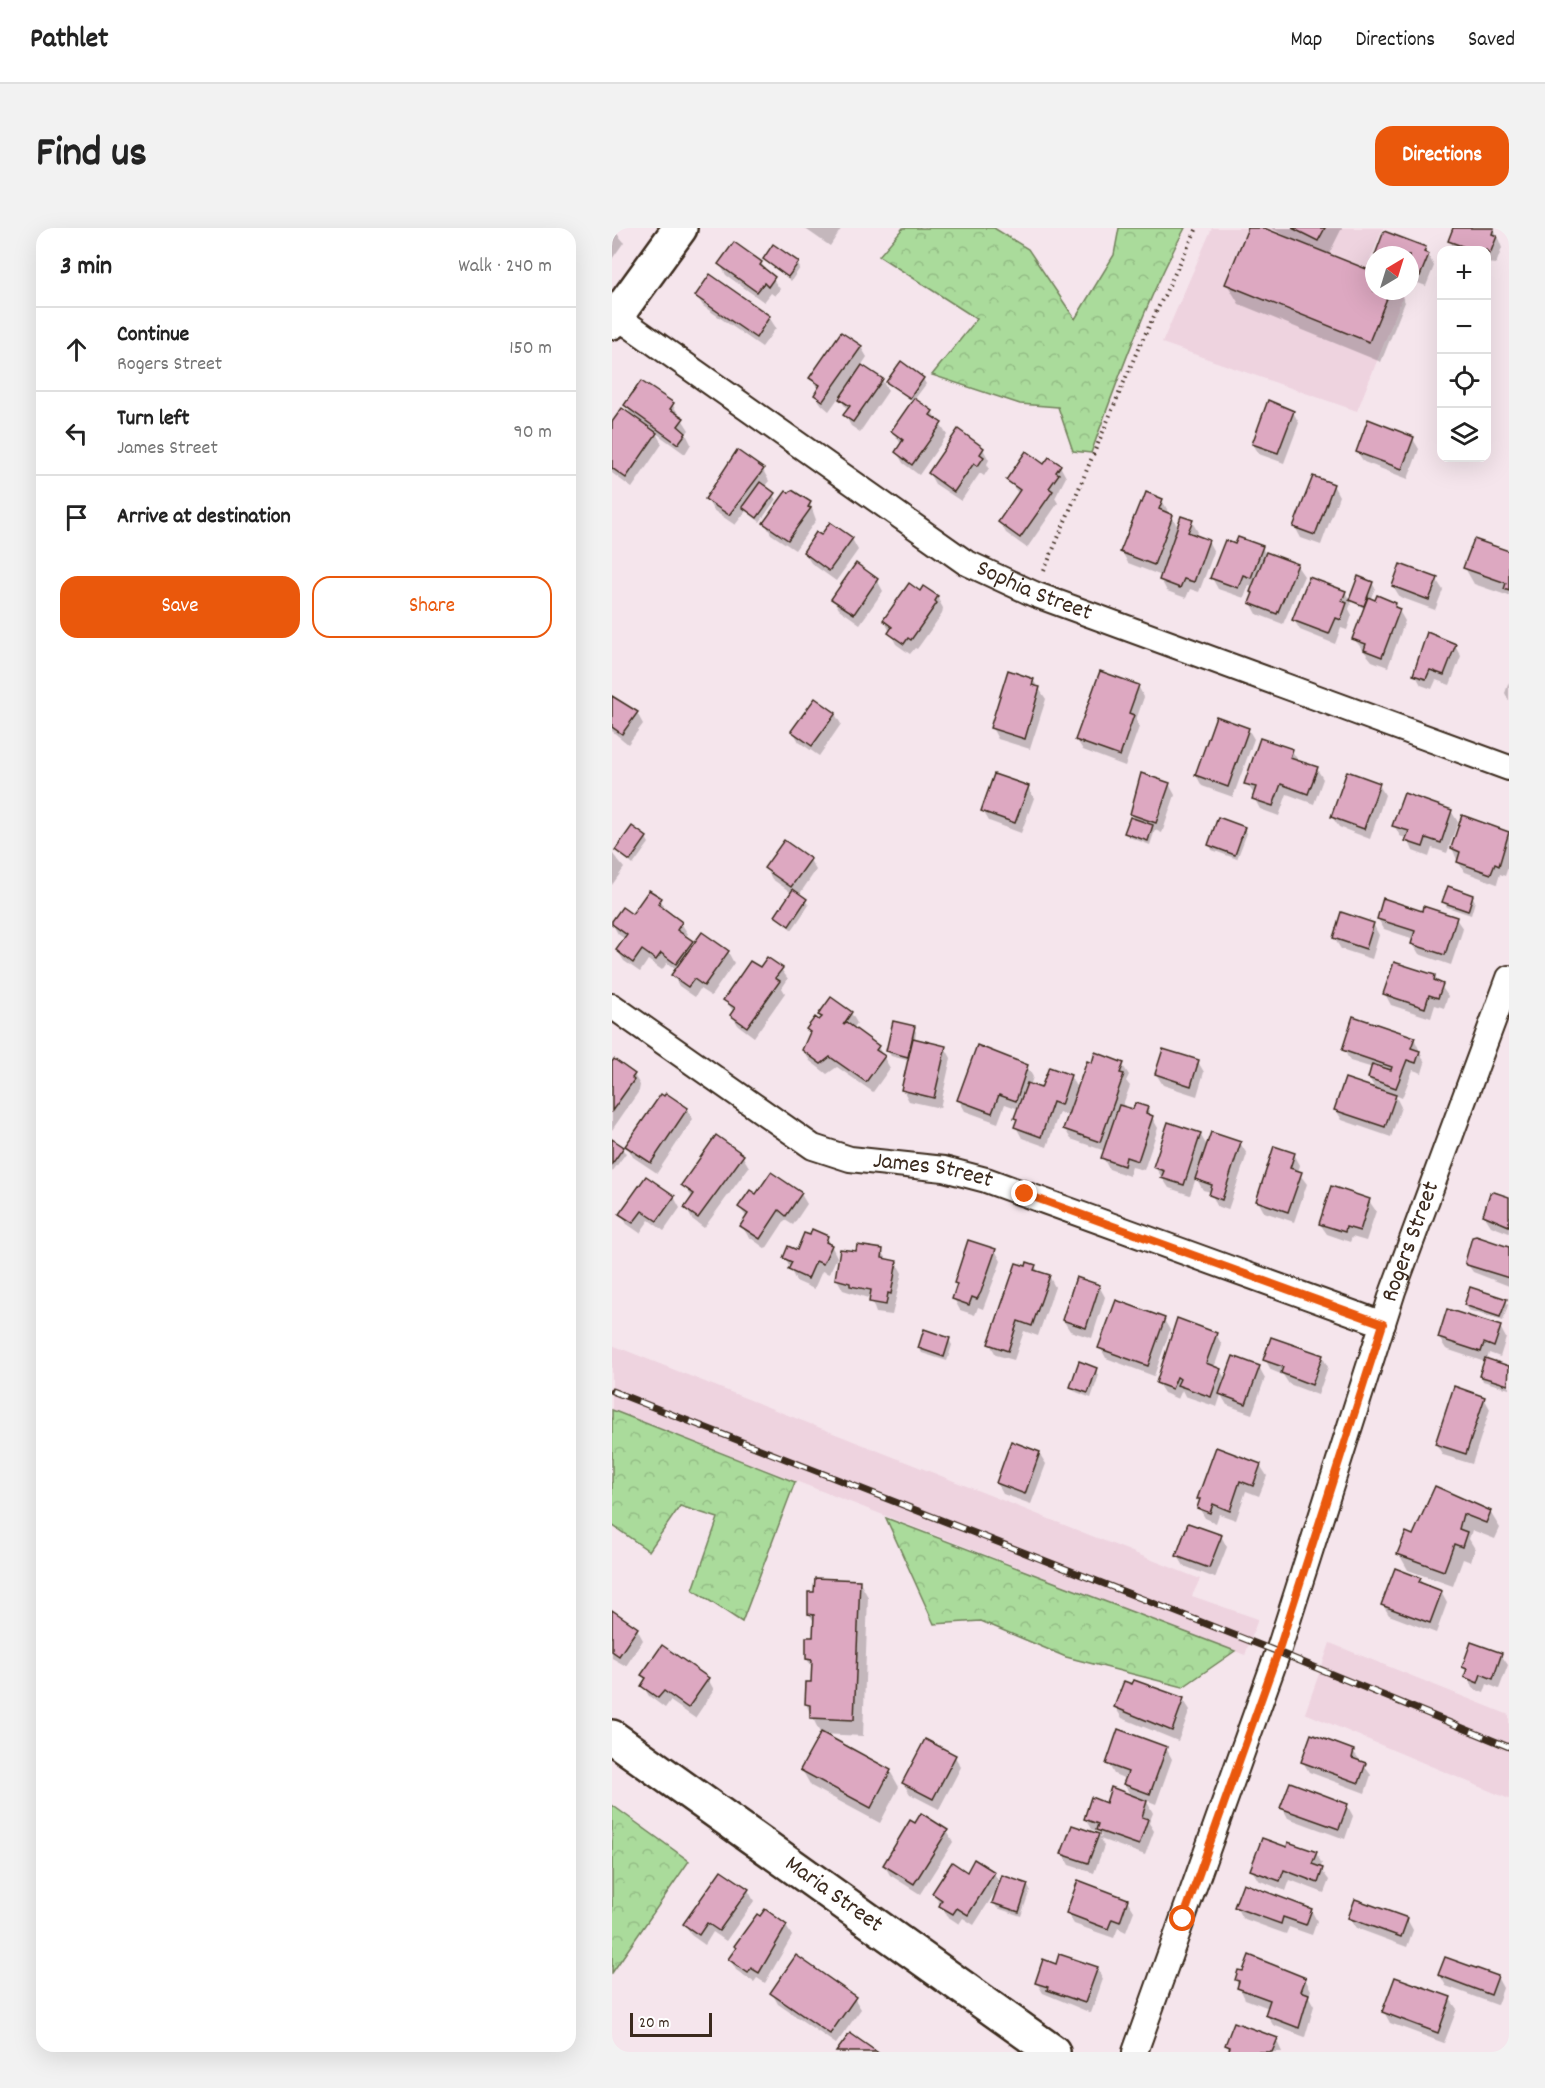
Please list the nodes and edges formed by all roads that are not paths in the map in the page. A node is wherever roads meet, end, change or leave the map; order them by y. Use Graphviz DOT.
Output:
graph roads {
  1 [pos="680,228"];
  2 [pos="613,317"];
  3 [pos="1509,768"];
  4 [pos="1509,978"];
  5 [pos="612,1006"];
  6 [pos="1383,1324"];
  7 [pos="612,1737"];
  8 [pos="1053,2052"];
  9 [pos="1135,2052"];
  1 -- 2 [label="street"];
  2 -- 3 [label="street, Sophia Street"];
  4 -- 6 [label="street, Rogers Street"];
  5 -- 6 [label="street, James Street"];
  6 -- 9 [label="street, Rogers Street"];
  7 -- 8 [label="street, Maria Street"];
}
